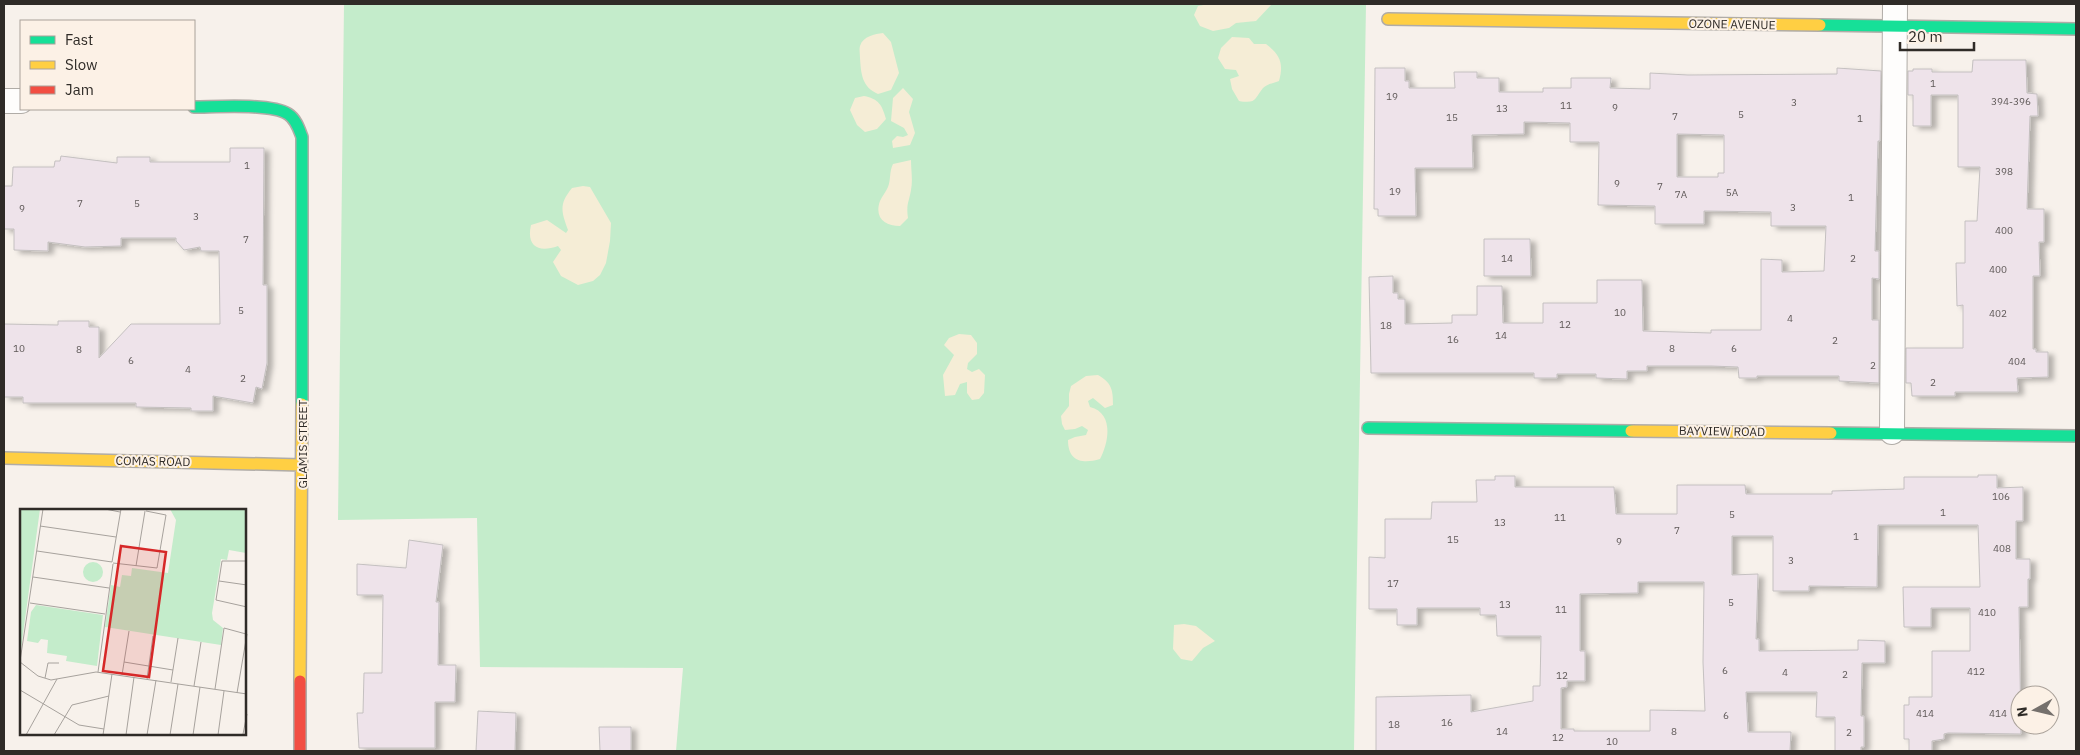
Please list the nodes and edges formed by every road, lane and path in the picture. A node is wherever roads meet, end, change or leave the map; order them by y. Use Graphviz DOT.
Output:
graph roads {
  1 [pos="1895,15"];
  2 [pos="1388,19"];
  3 [pos="2076,28"];
  4 [pos="4,101"];
  5 [pos="20,101"];
  6 [pos="195,107"];
  7 [pos="1368,428"];
  8 [pos="1892,432"];
  9 [pos="2076,436"];
  10 [pos="4,458"];
  11 [pos="302,465"];
  12 [pos="300,751"];
  1 -- 2 [label="street, OZONE AVENUE"];
  1 -- 3 [label="street, OZONE AVENUE"];
  1 -- 8 [label="street"];
  4 -- 5 [label="street"];
  6 -- 11 [label="street, GLAMIS STREET"];
  7 -- 8 [label="street, BAYVIEW ROAD"];
  8 -- 9 [label="street, BAYVIEW ROAD"];
  10 -- 11 [label="street, COMAS ROAD"];
  11 -- 12 [label="street, GLAMIS STREET"];
}
